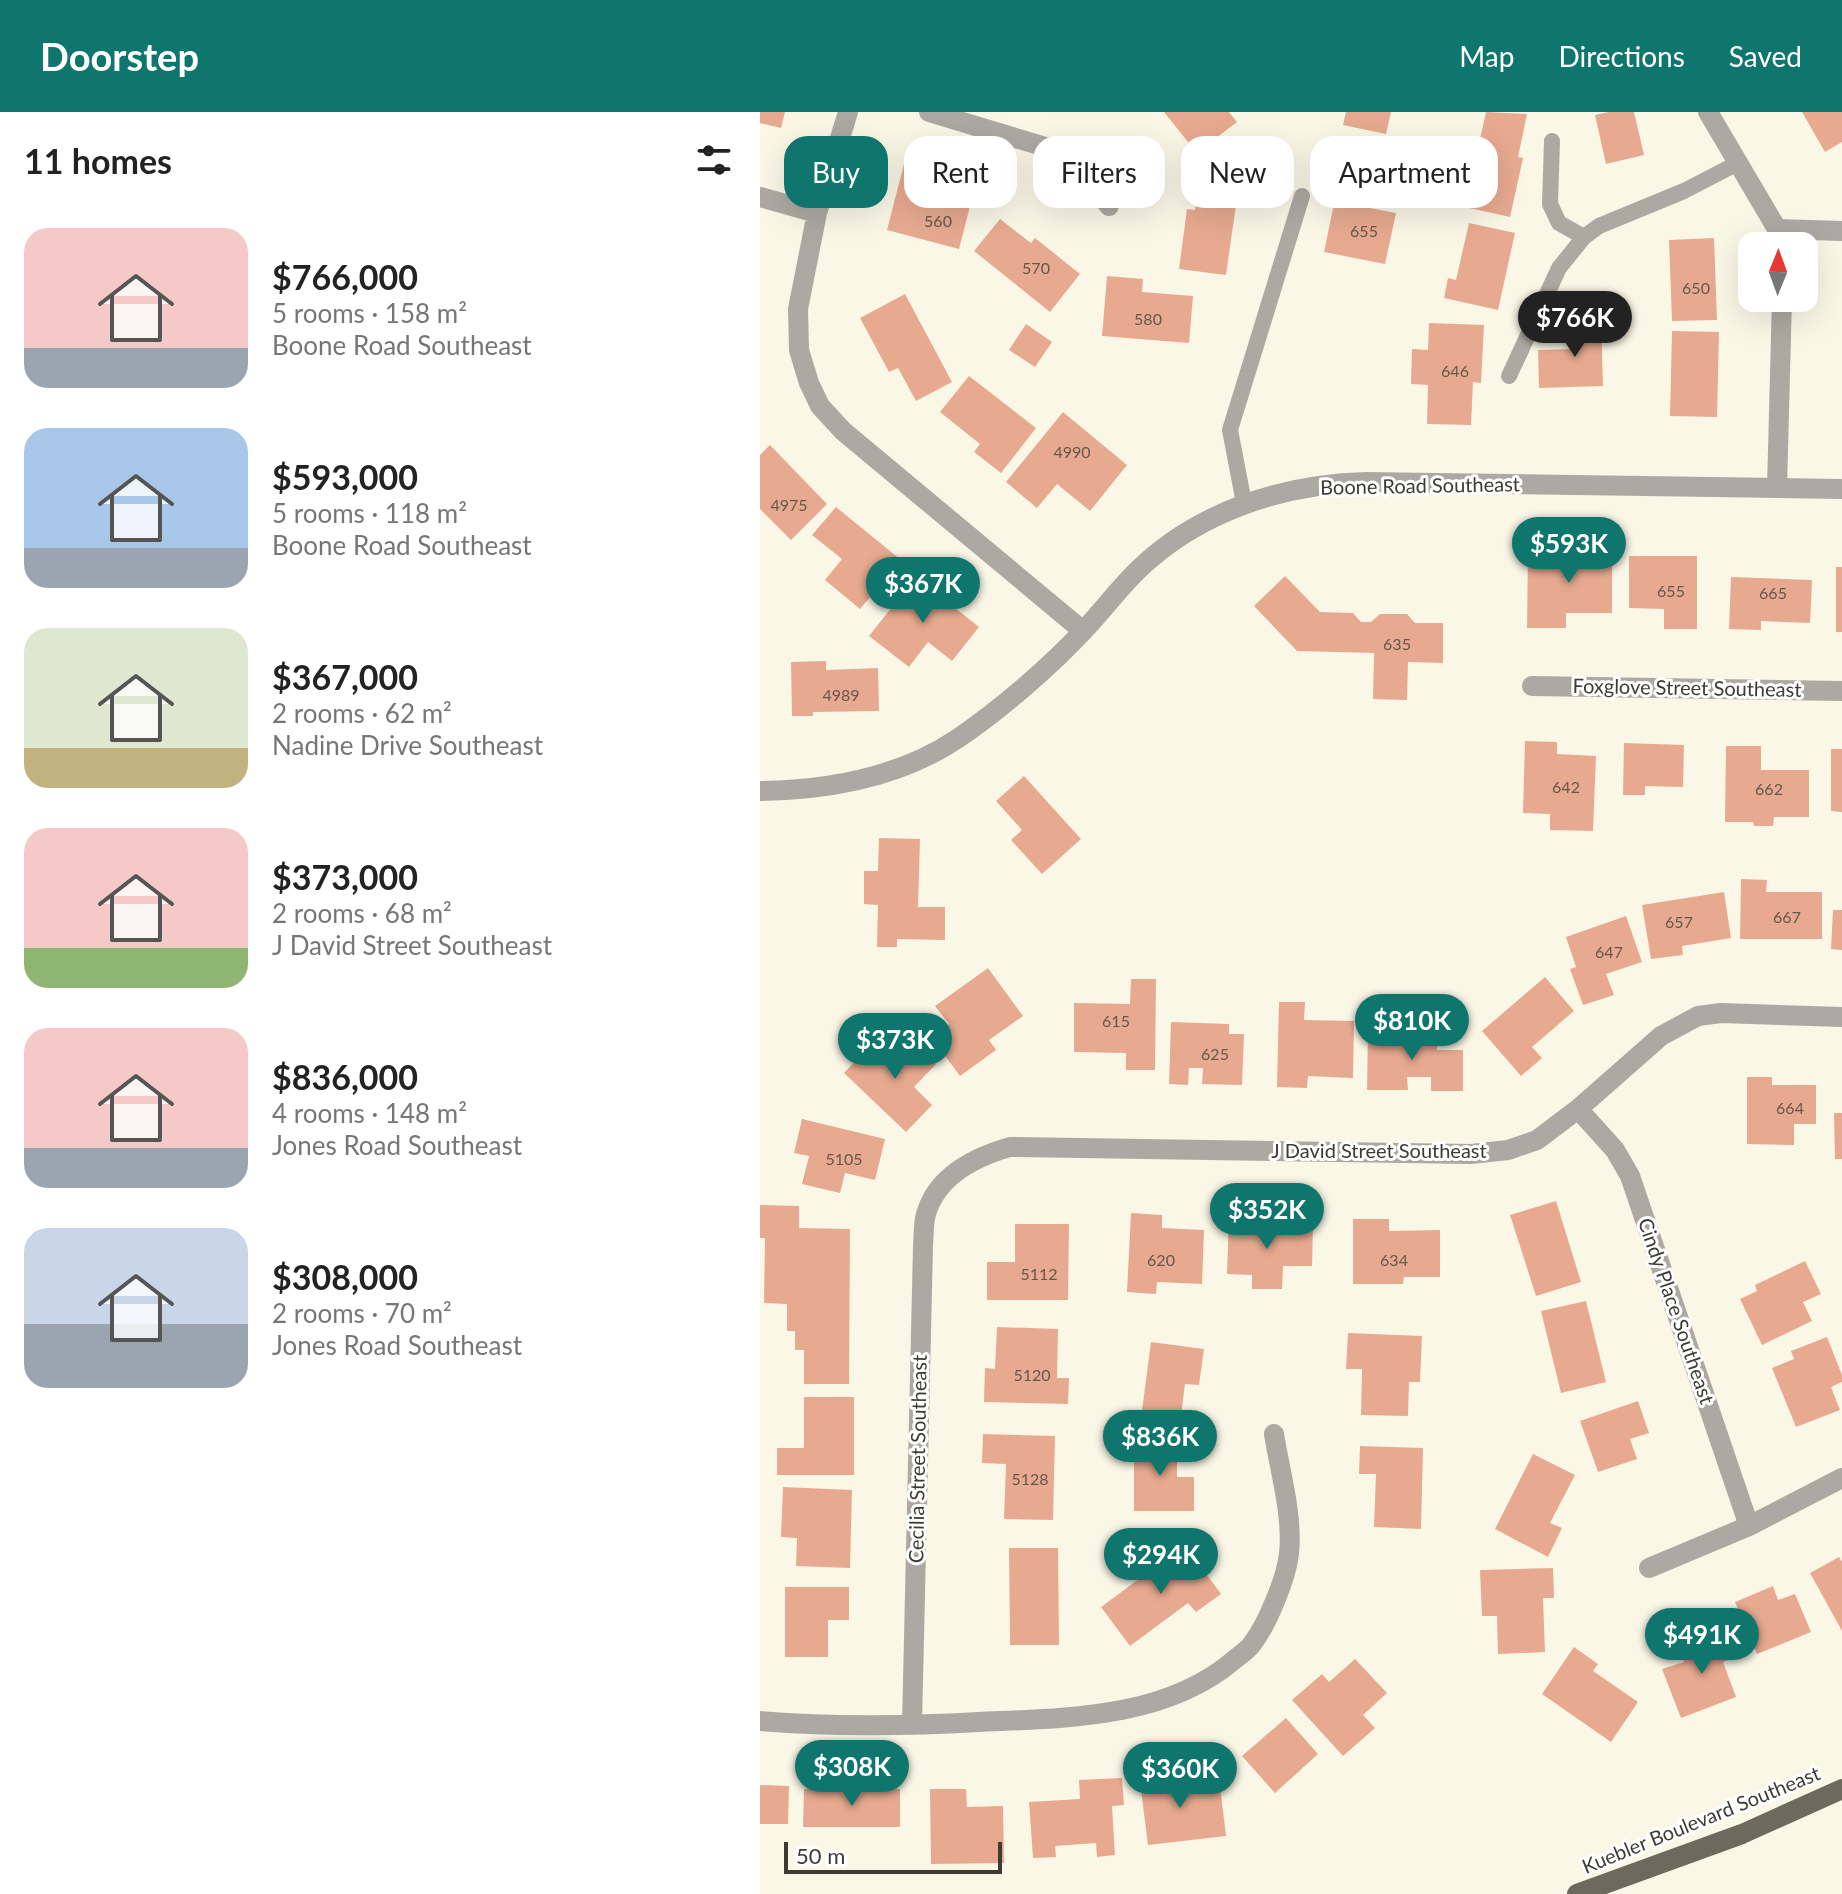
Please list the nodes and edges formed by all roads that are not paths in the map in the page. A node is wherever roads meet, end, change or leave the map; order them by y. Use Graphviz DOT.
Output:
graph roads {
  1 [pos="848,112"];
  2 [pos="929,112"];
  3 [pos="1708,112"];
  4 [pos="1552,141"];
  5 [pos="1033,143"];
  6 [pos="1738,163"];
  7 [pos="1302,196"];
  8 [pos="760,197"];
  9 [pos="817,213"];
  10 [pos="1842,231"];
  11 [pos="1776,232"];
  12 [pos="1818,234"];
  13 [pos="1584,237"];
  14 [pos="1782,312"];
  15 [pos="1509,376"];
  16 [pos="1777,488"];
  17 [pos="1842,489"];
  18 [pos="1244,503"];
  19 [pos="1083,631"];
  20 [pos="1532,686"];
  21 [pos="1842,691"];
  22 [pos="760,791"];
  23 [pos="1842,1017"];
  24 [pos="1578,1109"];
  25 [pos="935,1194"];
  26 [pos="1274,1434"];
  27 [pos="1842,1478"];
  28 [pos="1749,1526"];
  29 [pos="1649,1568"];
  30 [pos="760,1721"];
  31 [pos="912,1725"];
  32 [pos="1842,1789"];
  33 [pos="1577,1894"];
  1 -- 9 [label="street"];
  2 -- 5 [label="street"];
  3 -- 6 [label="street"];
  4 -- 13 [label="lane"];
  6 -- 11 [label="street"];
  6 -- 13 [label="lane"];
  7 -- 18 [label="lane"];
  8 -- 9 [label="street"];
  9 -- 19 [label="street"];
  10 -- 12 [label="street"];
  13 -- 15 [label="lane"];
  14 -- 16 [label="street"];
  16 -- 17 [label="street, Boone Road Southeast"];
  16 -- 18 [label="street, Boone Road Southeast"];
  18 -- 19 [label="street, Boone Road Southeast"];
  19 -- 22 [label="street, Boone Road Southeast"];
  20 -- 21 [label="street, Foxglove Street Southeast"];
  23 -- 24 [label="street, J David Street Southeast"];
  24 -- 25 [label="street, J David Street Southeast"];
  24 -- 28 [label="street, Cindy Place Southeast"];
  25 -- 31 [label="street, Cecilia Street Southeast"];
  26 -- 31 [label="street"];
  27 -- 28 [label="street"];
  28 -- 29 [label="street"];
  30 -- 31 [label="street"];
  32 -- 33 [label="main road, Kuebler Boulevard Southeast"];
}
